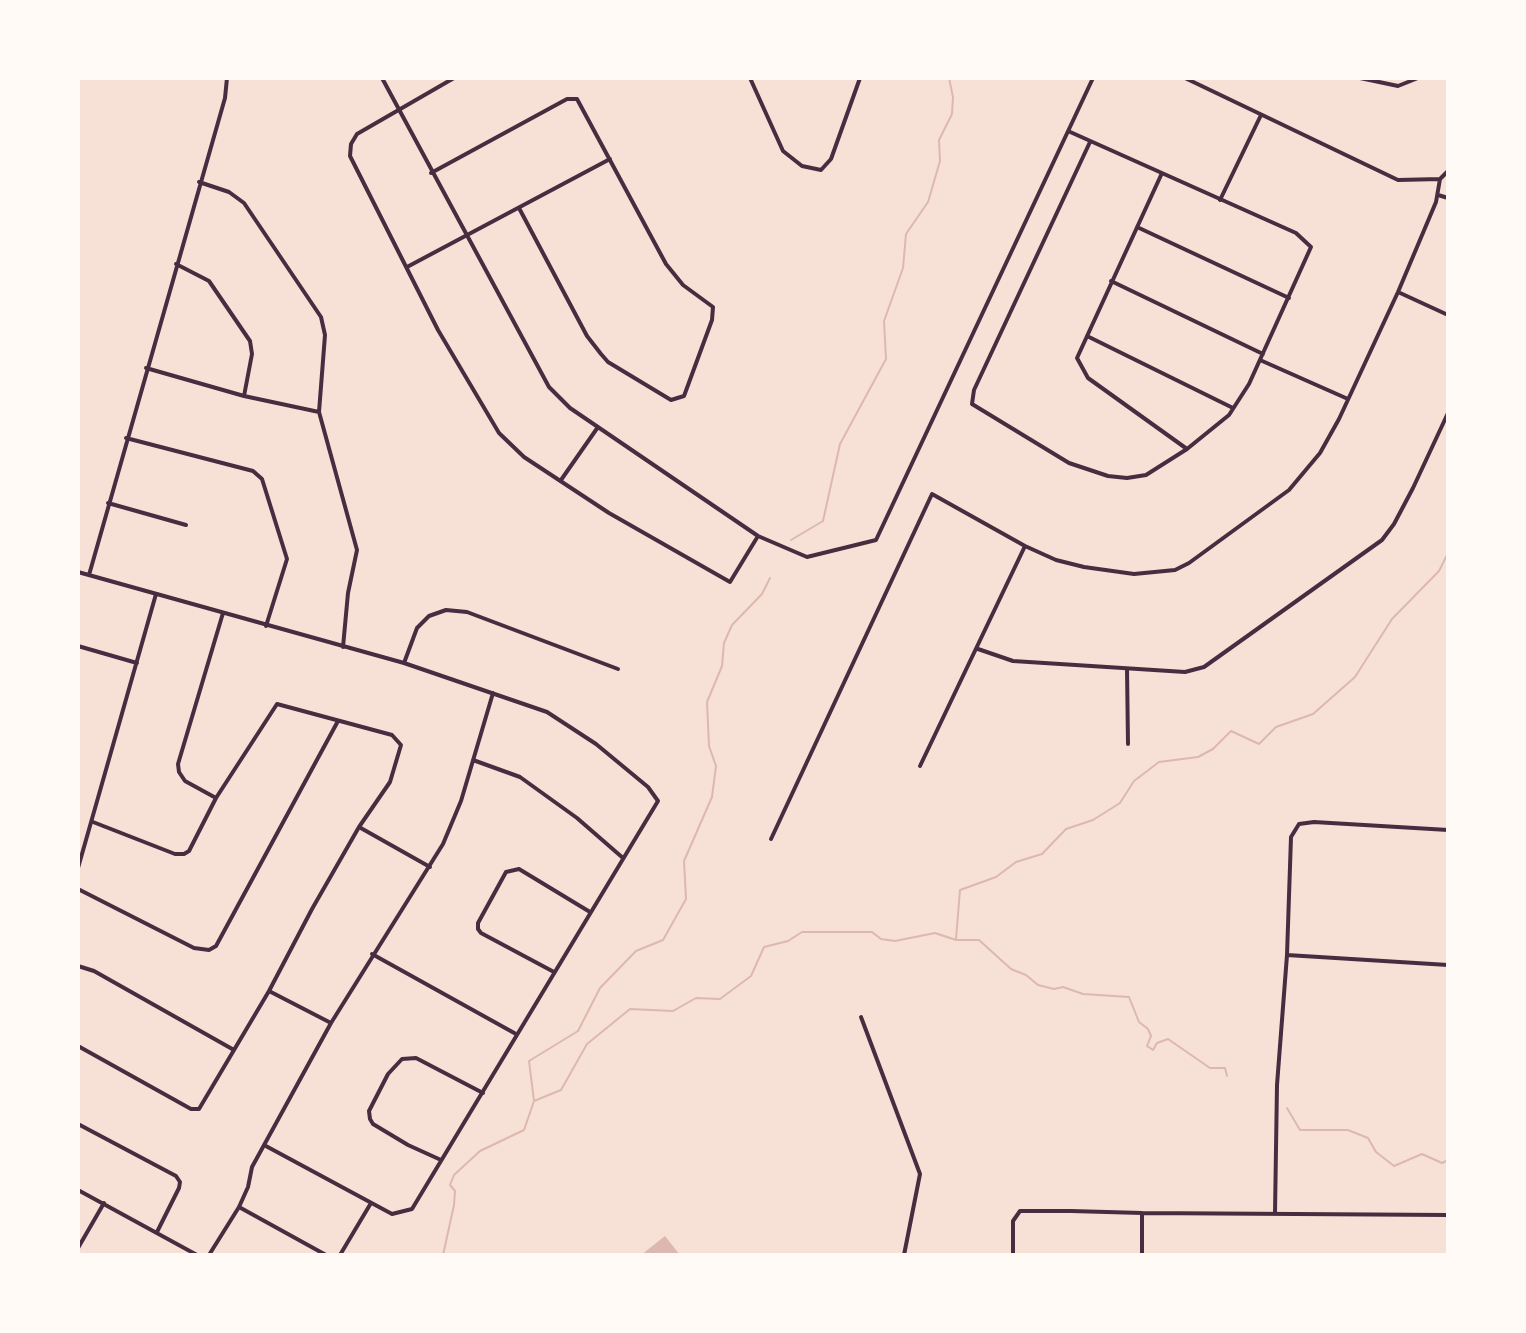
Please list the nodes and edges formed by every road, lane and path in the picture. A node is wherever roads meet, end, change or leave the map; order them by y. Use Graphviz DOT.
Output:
graph roads {
  1 [pos="227,78"];
  2 [pos="382,78"];
  3 [pos="454,78"];
  4 [pos="750,78"];
  5 [pos="860,78"];
  6 [pos="1093,78"];
  7 [pos="1185,78"];
  8 [pos="1360,78"];
  9 [pos="1418,78"];
  10 [pos="399,110"];
  11 [pos="1261,115"];
  12 [pos="1067,131"];
  13 [pos="1090,142"];
  14 [pos="610,159"];
  15 [pos="1448,171"];
  16 [pos="431,173"];
  17 [pos="1162,173"];
  18 [pos="1440,179"];
  19 [pos="199,182"];
  20 [pos="1438,195"];
  21 [pos="1448,198"];
  22 [pos="1220,200"];
  23 [pos="519,208"];
  24 [pos="1137,227"];
  25 [pos="466,236"];
  26 [pos="176,264"];
  27 [pos="408,267"];
  28 [pos="1111,281"];
  29 [pos="1398,292"];
  30 [pos="1289,298"];
  31 [pos="1448,315"];
  32 [pos="1087,336"];
  33 [pos="1263,354"];
  34 [pos="1260,360"];
  35 [pos="146,368"];
  36 [pos="244,396"];
  37 [pos="1348,399"];
  38 [pos="1233,408"];
  39 [pos="319,412"];
  40 [pos="1448,413"];
  41 [pos="598,427"];
  42 [pos="126,438"];
  43 [pos="1187,449"];
  44 [pos="561,480"];
  45 [pos="108,503"];
  46 [pos="186,525"];
  47 [pos="758,536"];
  48 [pos="1024,546"];
  49 [pos="78,572"];
  50 [pos="89,575"];
  51 [pos="156,594"];
  52 [pos="223,613"];
  53 [pos="266,626"];
  54 [pos="78,646"];
  55 [pos="343,647"];
  56 [pos="978,649"];
  57 [pos="136,663"];
  58 [pos="404,663"];
  59 [pos="618,669"];
  60 [pos="1126,669"];
  61 [pos="493,693"];
  62 [pos="338,721"];
  63 [pos="1128,744"];
  64 [pos="472,760"];
  65 [pos="920,766"];
  66 [pos="216,798"];
  67 [pos="93,822"];
  68 [pos="359,827"];
  69 [pos="1448,830"];
  70 [pos="771,838"];
  71 [pos="623,858"];
  72 [pos="78,867"];
  73 [pos="430,867"];
  74 [pos="78,889"];
  75 [pos="590,912"];
  76 [pos="372,954"];
  77 [pos="1287,955"];
  78 [pos="1448,965"];
  79 [pos="78,966"];
  80 [pos="554,972"];
  81 [pos="269,991"];
  82 [pos="861,1017"];
  83 [pos="331,1023"];
  84 [pos="516,1034"];
  85 [pos="78,1046"];
  86 [pos="234,1050"];
  87 [pos="483,1093"];
  88 [pos="78,1124"];
  89 [pos="264,1145"];
  90 [pos="441,1160"];
  91 [pos="78,1190"];
  92 [pos="104,1203"];
  93 [pos="371,1203"];
  94 [pos="239,1207"];
  95 [pos="1142,1213"];
  96 [pos="1275,1213"];
  97 [pos="1448,1215"];
  98 [pos="157,1232"];
  99 [pos="78,1248"];
  100 [pos="197,1255"];
  101 [pos="209,1255"];
  102 [pos="326,1255"];
  103 [pos="340,1255"];
  104 [pos="904,1255"];
  105 [pos="1012,1255"];
  106 [pos="1142,1255"];
  1 -- 19 [label="street"];
  2 -- 10 [label="street"];
  3 -- 10 [label="street"];
  4 -- 5 [label="street"];
  6 -- 12 [label="street"];
  7 -- 11 [label="street"];
  8 -- 9 [label="street"];
  10 -- 16 [label="street"];
  10 -- 27 [label="street"];
  11 -- 18 [label="street"];
  11 -- 22 [label="street"];
  12 -- 13 [label="street"];
  12 -- 47 [label="street"];
  13 -- 17 [label="street"];
  13 -- 43 [label="street"];
  14 -- 16 [label="street"];
  14 -- 23 [label="street"];
  14 -- 23 [label="street"];
  15 -- 18 [label="street"];
  16 -- 25 [label="street"];
  17 -- 22 [label="street"];
  17 -- 24 [label="street"];
  18 -- 20 [label="street"];
  19 -- 26 [label="street"];
  19 -- 39 [label="street"];
  20 -- 21 [label="street"];
  20 -- 29 [label="street"];
  22 -- 30 [label="street"];
  23 -- 25 [label="street"];
  24 -- 28 [label="street"];
  24 -- 30 [label="street"];
  25 -- 27 [label="street"];
  25 -- 41 [label="street"];
  26 -- 35 [label="street"];
  26 -- 36 [label="street"];
  27 -- 44 [label="street"];
  28 -- 32 [label="street"];
  28 -- 33 [label="street"];
  29 -- 31 [label="street"];
  29 -- 37 [label="street"];
  30 -- 33 [label="street"];
  32 -- 38 [label="street"];
  32 -- 43 [label="street"];
  33 -- 34 [label="street"];
  34 -- 37 [label="street"];
  34 -- 38 [label="street"];
  35 -- 36 [label="street"];
  35 -- 42 [label="street"];
  36 -- 39 [label="street"];
  37 -- 48 [label="street"];
  38 -- 43 [label="street"];
  39 -- 55 [label="street"];
  40 -- 60 [label="street"];
  41 -- 44 [label="street"];
  41 -- 47 [label="street"];
  42 -- 45 [label="street"];
  42 -- 53 [label="street"];
  44 -- 47 [label="street"];
  45 -- 46 [label="street"];
  45 -- 50 [label="street"];
  48 -- 56 [label="street"];
  48 -- 70 [label="street"];
  49 -- 50 [label="street"];
  50 -- 51 [label="street"];
  51 -- 52 [label="street"];
  51 -- 57 [label="street"];
  52 -- 53 [label="street"];
  52 -- 66 [label="street"];
  53 -- 55 [label="street"];
  54 -- 57 [label="street"];
  55 -- 58 [label="street"];
  56 -- 60 [label="street"];
  56 -- 65 [label="street"];
  57 -- 67 [label="street"];
  58 -- 59 [label="street"];
  58 -- 61 [label="street"];
  60 -- 63 [label="street"];
  61 -- 64 [label="street"];
  61 -- 71 [label="street"];
  62 -- 66 [label="street"];
  62 -- 68 [label="street"];
  62 -- 74 [label="street"];
  64 -- 71 [label="street"];
  64 -- 73 [label="street"];
  66 -- 67 [label="street"];
  67 -- 72 [label="street"];
  68 -- 73 [label="street"];
  68 -- 81 [label="street"];
  69 -- 77 [label="street"];
  71 -- 75 [label="street"];
  73 -- 76 [label="street"];
  75 -- 80 [label="street"];
  75 -- 80 [label="street"];
  76 -- 83 [label="street"];
  76 -- 84 [label="street"];
  77 -- 78 [label="street"];
  77 -- 96 [label="street"];
  79 -- 86 [label="street"];
  80 -- 84 [label="street"];
  81 -- 83 [label="street"];
  81 -- 86 [label="street"];
  82 -- 104 [label="street"];
  83 -- 89 [label="street"];
  84 -- 87 [label="street"];
  85 -- 86 [label="street"];
  87 -- 90 [label="street"];
  87 -- 90 [label="street"];
  88 -- 98 [label="street"];
  89 -- 93 [label="street"];
  89 -- 94 [label="street"];
  90 -- 93 [label="street"];
  91 -- 92 [label="street"];
  92 -- 98 [label="street"];
  92 -- 99 [label="street"];
  93 -- 103 [label="street"];
  94 -- 101 [label="street"];
  94 -- 102 [label="street"];
  95 -- 96 [label="street"];
  95 -- 105 [label="street"];
  95 -- 106 [label="street"];
  96 -- 97 [label="street"];
  98 -- 100 [label="street"];
}
